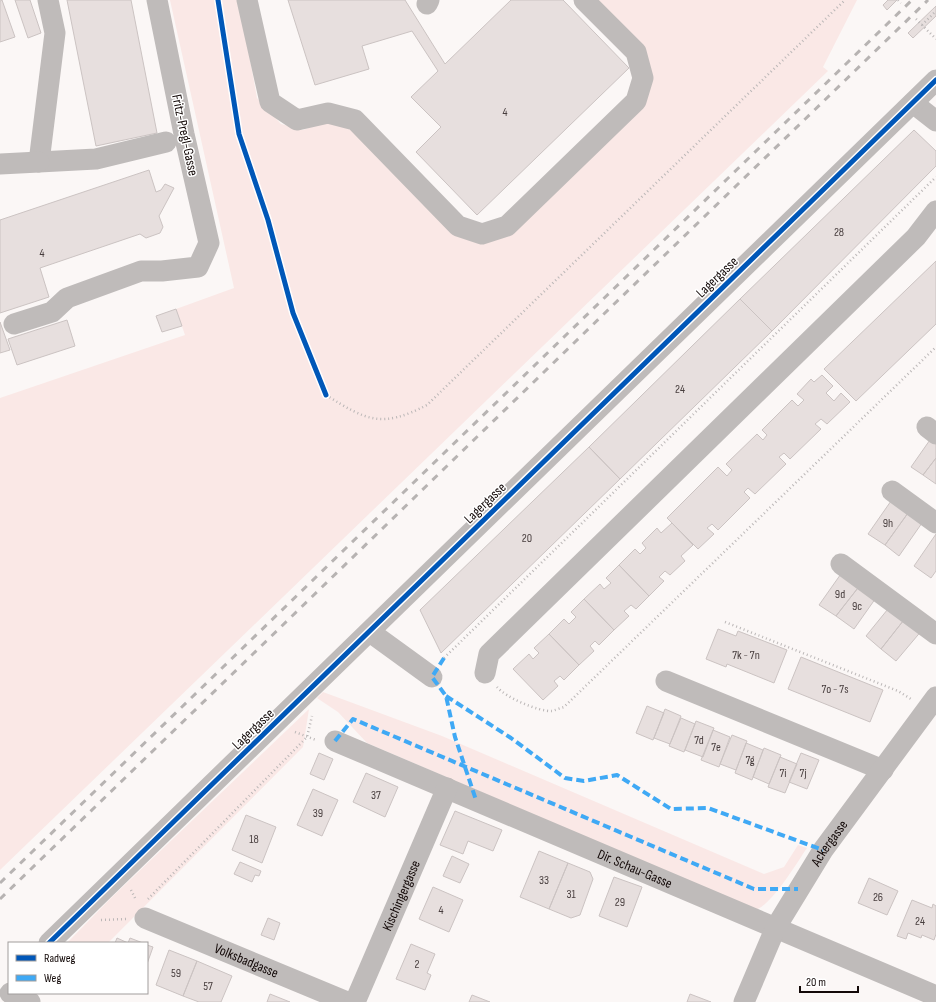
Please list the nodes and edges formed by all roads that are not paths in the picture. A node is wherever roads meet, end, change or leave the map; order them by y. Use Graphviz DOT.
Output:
graph roads {
  1 [pos="48,0"];
  2 [pos="158,0"];
  3 [pos="247,0"];
  4 [pos="584,0"];
  5 [pos="936,80"];
  6 [pos="913,103"];
  7 [pos="936,121"];
  8 [pos="166,142"];
  9 [pos="39,162"];
  10 [pos="0,164"];
  11 [pos="936,211"];
  12 [pos="14,324"];
  13 [pos="892,491"];
  14 [pos="936,523"];
  15 [pos="841,564"];
  16 [pos="370,632"];
  17 [pos="936,634"];
  18 [pos="485,673"];
  19 [pos="432,677"];
  20 [pos="666,681"];
  21 [pos="932,703"];
  22 [pos="334,741"];
  23 [pos="883,770"];
  24 [pos="447,788"];
  25 [pos="149,911"];
  26 [pos="776,927"];
  27 [pos="50,942"];
  28 [pos="15,994"];
  29 [pos="936,996"];
  30 [pos="30,1002"];
  31 [pos="347,1002"];
  32 [pos="356,1002"];
  33 [pos="744,1002"];
  1 -- 9 [label="street"];
  2 -- 12 [label="street, Fritz-Pregl-Gasse"];
  3 -- 4 [label="street"];
  5 -- 6 [label="street, Lagergasse"];
  6 -- 7 [label="street"];
  6 -- 16 [label="street, Lagergasse"];
  8 -- 9 [label="street"];
  9 -- 10 [label="street"];
  11 -- 18 [label="street"];
  13 -- 14 [label="street"];
  15 -- 17 [label="street"];
  16 -- 19 [label="street"];
  16 -- 27 [label="street, Lagergasse"];
  20 -- 23 [label="street"];
  21 -- 23 [label="street, Ackergasse"];
  22 -- 24 [label="street, Dir. Schau-Gasse"];
  23 -- 26 [label="street, Ackergasse"];
  24 -- 26 [label="street, Dir. Schau-Gasse"];
  24 -- 32 [label="street, Kischingergasse"];
  25 -- 31 [label="street, Volksbadgasse"];
  26 -- 29 [label="street, Dir. Schau-Gasse"];
  26 -- 33 [label="street, Ackergasse"];
  28 -- 30 [label="street"];
}
